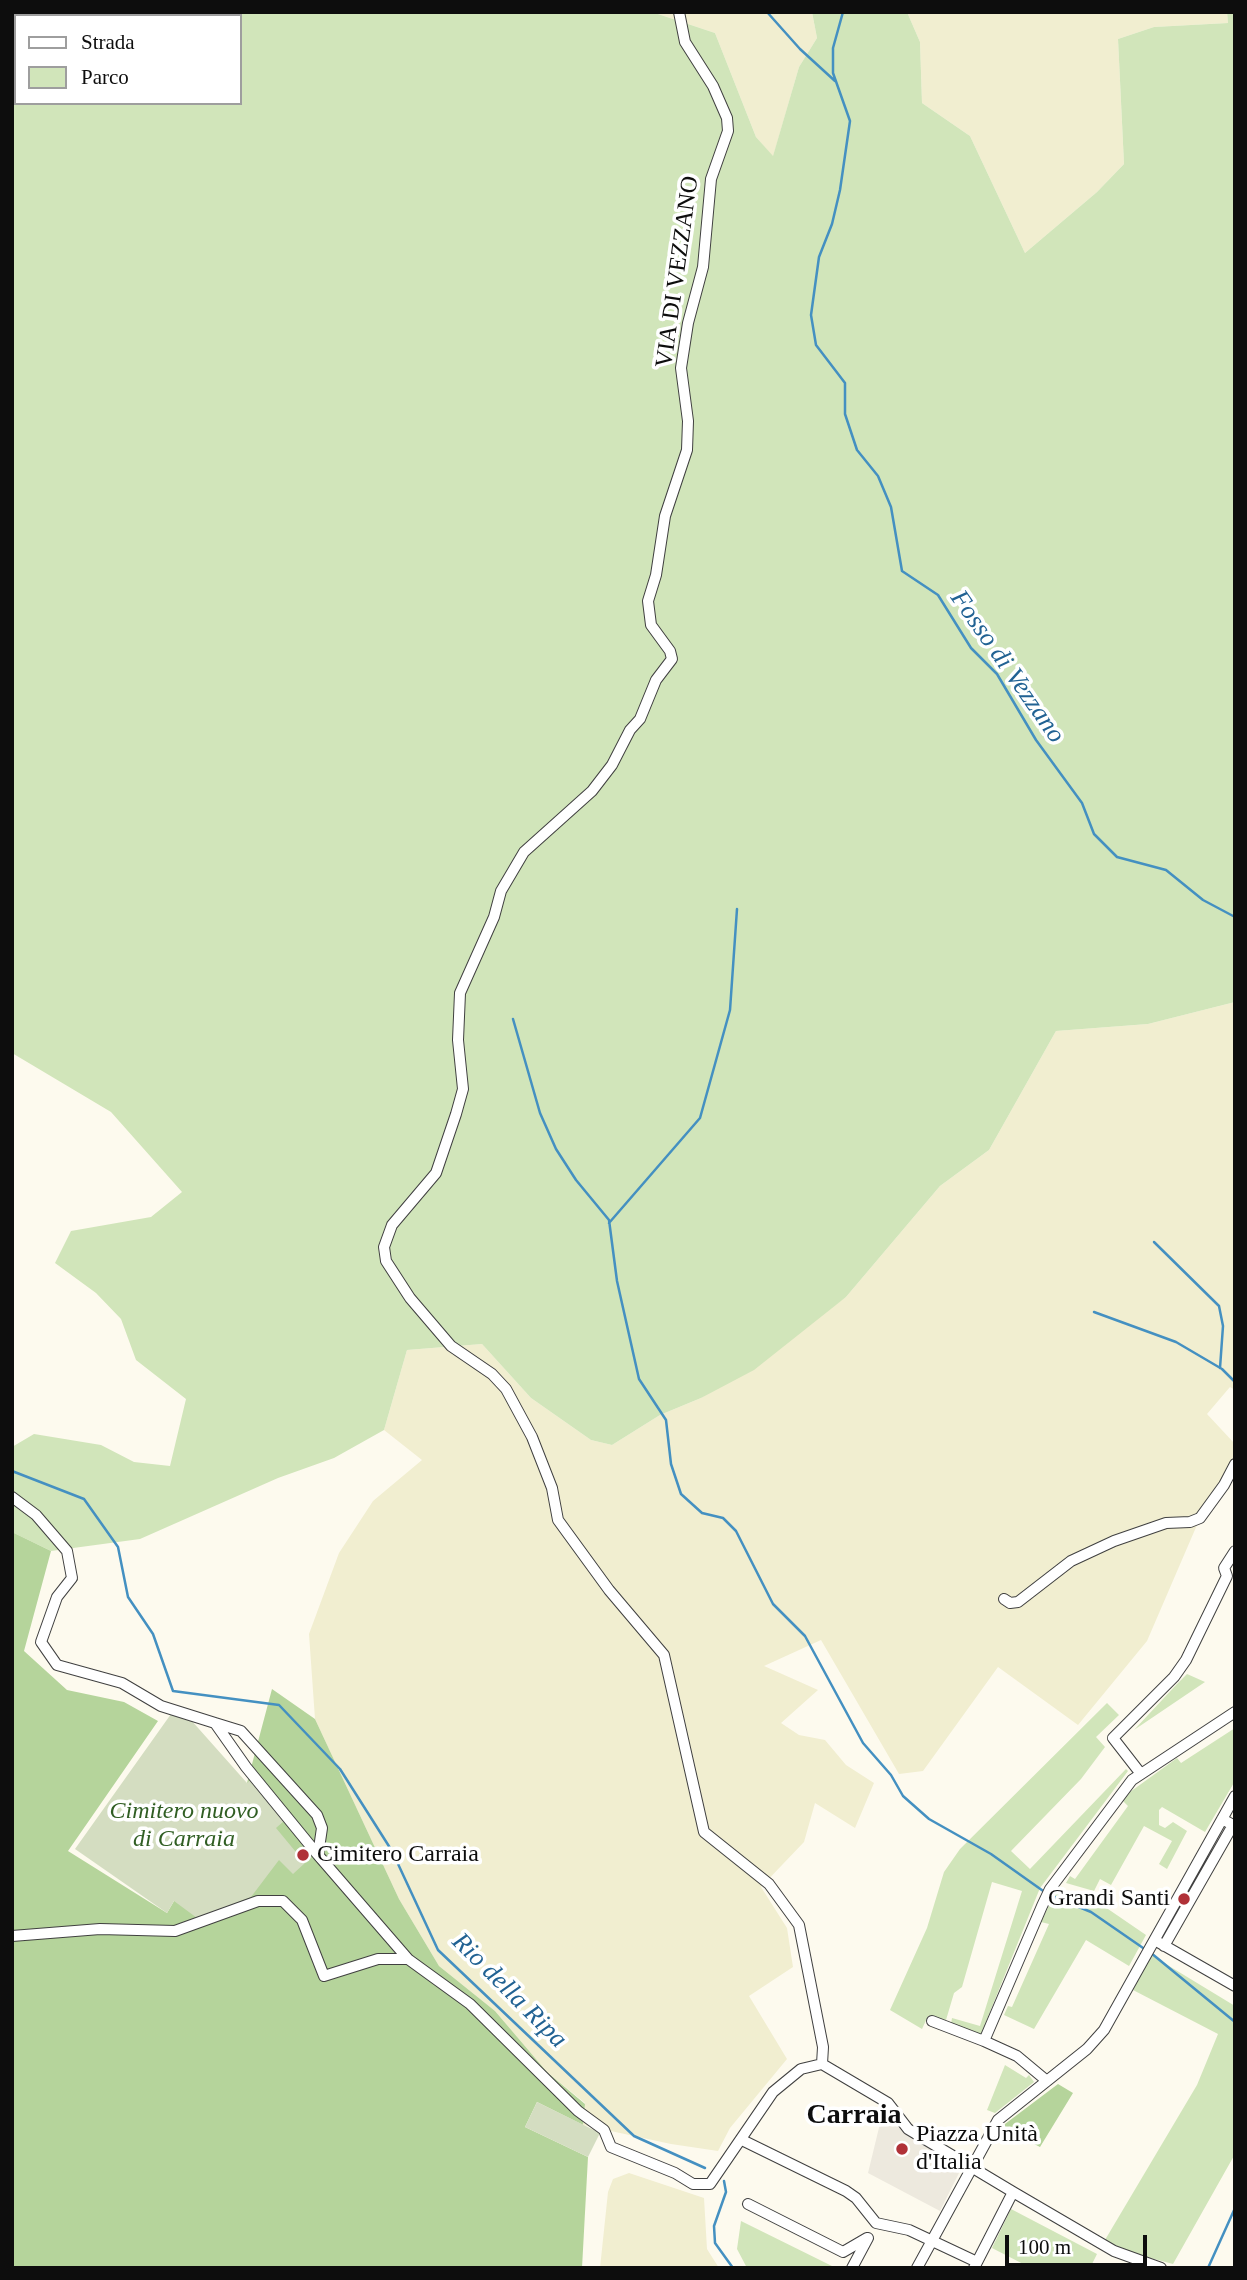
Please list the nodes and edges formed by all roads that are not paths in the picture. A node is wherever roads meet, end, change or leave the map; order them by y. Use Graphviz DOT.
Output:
graph roads {
  1 [pos="679,12"];
  2 [pos="1235,1464"];
  3 [pos="12,1497"];
  4 [pos="1235,1550"];
  5 [pos="1231,1578"];
  6 [pos="1004,1599"];
  7 [pos="1235,1713"];
  8 [pos="215,1723"];
  9 [pos="1141,1774"];
  10 [pos="289,1784"];
  11 [pos="1235,1796"];
  12 [pos="272,1799"];
  13 [pos="1222,1819"];
  14 [pos="318,1855"];
  15 [pos="12,1936"];
  16 [pos="1151,1943"];
  17 [pos="1164,1946"];
  18 [pos="408,1959"];
  19 [pos="1235,1986"];
  20 [pos="932,2021"];
  21 [pos="984,2041"];
  22 [pos="822,2064"];
  23 [pos="1047,2081"];
  24 [pos="742,2140"];
  25 [pos="971,2167"];
  26 [pos="1013,2192"];
  27 [pos="748,2204"];
  28 [pos="876,2223"];
  29 [pos="867,2238"];
  30 [pos="932,2239"];
  31 [pos="843,2252"];
  32 [pos="975,2265"];
  33 [pos="852,2267"];
  34 [pos="917,2268"];
  35 [pos="1161,2268"];
  1 -- 22 [label="street, VIA DI VEZZANO"];
  2 -- 6 [label="street"];
  3 -- 8 [label="street"];
  4 -- 5 [label="street"];
  5 -- 9 [label="street"];
  7 -- 9 [label="street"];
  8 -- 10 [label="street"];
  8 -- 12 [label="street"];
  9 -- 21 [label="street"];
  10 -- 12 [label="street"];
  10 -- 14 [label="street"];
  11 -- 13 [label="street"];
  12 -- 14 [label="street"];
  13 -- 16 [label="street"];
  13 -- 17 [label="street"];
  14 -- 18 [label="street"];
  15 -- 18 [label="street"];
  16 -- 17 [label="street"];
  16 -- 23 [label="street"];
  17 -- 19 [label="street"];
  18 -- 24 [label="street"];
  20 -- 21 [label="street"];
  21 -- 23 [label="street"];
  22 -- 24 [label="street"];
  22 -- 25 [label="street"];
  23 -- 25 [label="street"];
  24 -- 28 [label="street"];
  25 -- 26 [label="street"];
  25 -- 30 [label="street"];
  26 -- 32 [label="street"];
  26 -- 35 [label="street"];
  27 -- 31 [label="street"];
  28 -- 29 [label="street"];
  28 -- 30 [label="street"];
  29 -- 31 [label="street"];
  29 -- 33 [label="street"];
  30 -- 32 [label="street"];
  30 -- 34 [label="street"];
  31 -- 33 [label="street"];
}
